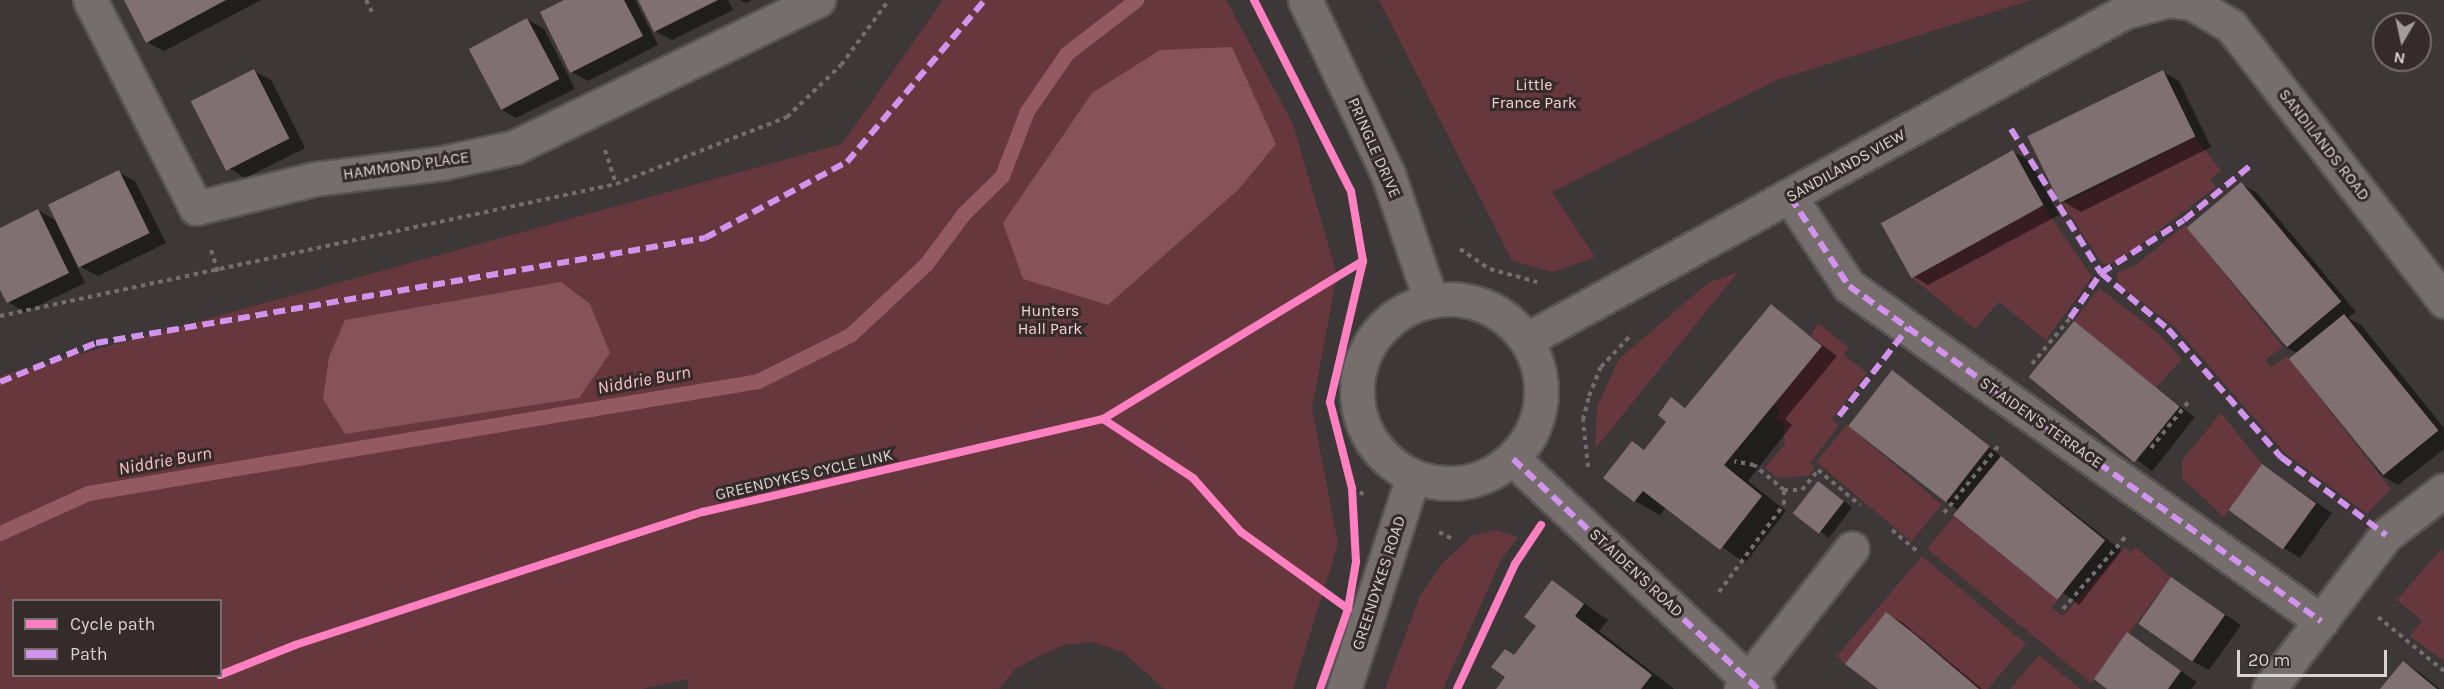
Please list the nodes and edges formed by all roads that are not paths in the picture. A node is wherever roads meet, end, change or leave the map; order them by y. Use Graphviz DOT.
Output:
graph roads {
  1 [pos="90,0"];
  2 [pos="818,0"];
  3 [pos="2177,1"];
  4 [pos="1309,6"];
  5 [pos="1790,196"];
  6 [pos="1431,301"];
  7 [pos="2444,301"];
  8 [pos="1526,340"];
  9 [pos="1513,459"];
  10 [pos="1413,477"];
  11 [pos="2444,490"];
  12 [pos="1852,548"];
  13 [pos="2321,621"];
  14 [pos="1749,686"];
  15 [pos="1344,689"];
  16 [pos="2269,689"];
  1 -- 2 [label="street, HAMMOND PLACE"];
  3 -- 5 [label="street, SANDILANDS VIEW"];
  3 -- 7 [label="street, SANDILANDS ROAD"];
  4 -- 6 [label="street, PRINGLE DRIVE"];
  5 -- 8 [label="street, SANDILANDS VIEW"];
  5 -- 13 [label="street, ST AIDEN'S TERRACE"];
  6 -- 8 [label="street"];
  6 -- 10 [label="street"];
  8 -- 9 [label="street"];
  9 -- 10 [label="street"];
  9 -- 14 [label="street, ST AIDEN'S ROAD"];
  10 -- 15 [label="street, GREENDYKES ROAD"];
  11 -- 13 [label="street"];
  12 -- 14 [label="street"];
  13 -- 16 [label="street"];
}
